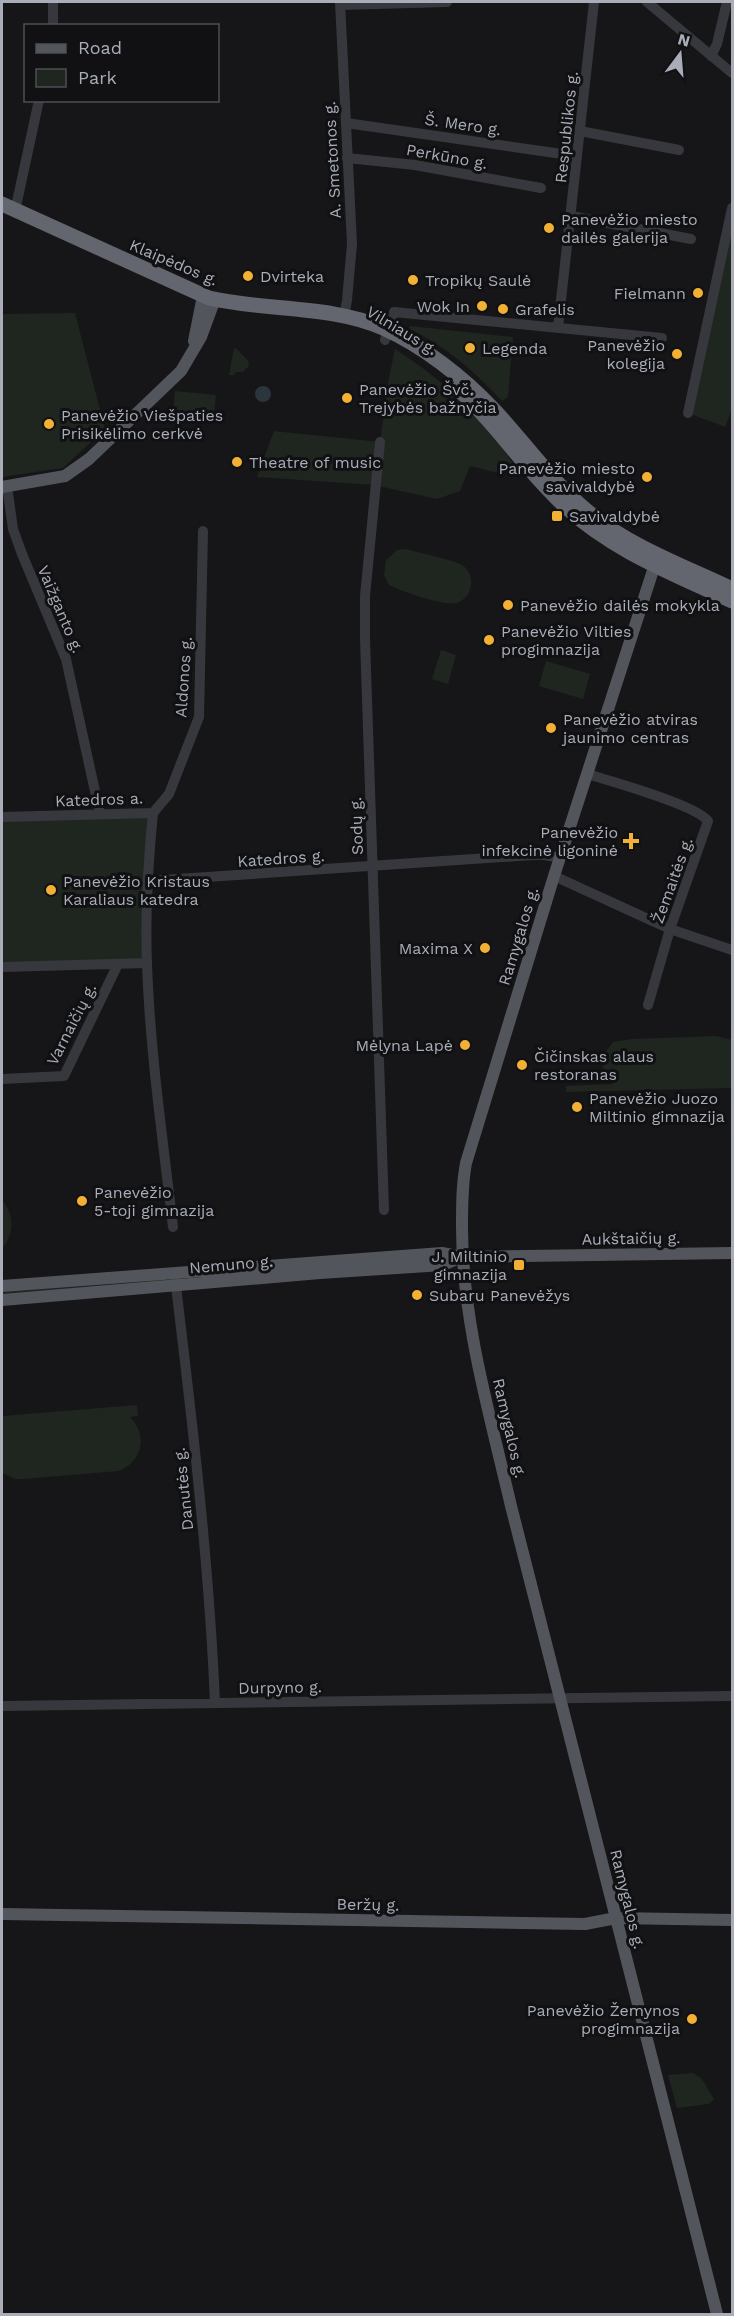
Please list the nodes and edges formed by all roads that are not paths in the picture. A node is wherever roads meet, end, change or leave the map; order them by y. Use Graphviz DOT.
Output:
graph roads {
  1 [pos="53,2"];
  2 [pos="447,2"];
  3 [pos="594,2"];
  4 [pos="647,2"];
  5 [pos="727,2"];
  6 [pos="340,3"];
  7 [pos="53,24"];
  8 [pos="711,56"];
  9 [pos="732,74"];
  10 [pos="38,102"];
  11 [pos="346,123"];
  12 [pos="580,131"];
  13 [pos="679,150"];
  14 [pos="576,156"];
  15 [pos="347,158"];
  16 [pos="541,188"];
  17 [pos="8,208"];
  18 [pos="732,208"];
  19 [pos="571,216"];
  20 [pos="691,239"];
  21 [pos="209,297"];
  22 [pos="344,317"];
  23 [pos="558,327"];
  24 [pos="387,335"];
  25 [pos="662,338"];
  26 [pos="688,413"];
  27 [pos="380,442"];
  28 [pos="4,486"];
  29 [pos="204,531"];
  30 [pos="657,559"];
  31 [pos="732,589"];
  32 [pos="732,601"];
  33 [pos="587,774"];
  34 [pos="153,813"];
  35 [pos="100,814"];
  36 [pos="2,817"];
  37 [pos="560,858"];
  38 [pos="372,867"];
  39 [pos="554,876"];
  40 [pos="147,881"];
  41 [pos="670,929"];
  42 [pos="732,950"];
  43 [pos="147,963"];
  44 [pos="118,964"];
  45 [pos="2,967"];
  46 [pos="648,1005"];
  47 [pos="2,1079"];
  48 [pos="384,1210"];
  49 [pos="172,1227"];
  50 [pos="732,1253"];
  51 [pos="531,1255"];
  52 [pos="462,1257"];
  53 [pos="174,1272"];
  54 [pos="2,1286"];
  55 [pos="176,1286"];
  56 [pos="2,1300"];
  57 [pos="730,1696"];
  58 [pos="559,1698"];
  59 [pos="215,1703"];
  60 [pos="2,1706"];
  61 [pos="2,1914"];
  62 [pos="616,1918"];
  63 [pos="732,1920"];
  64 [pos="717,2314"];
  1 -- 7 [label="street"];
  2 -- 6 [label="street"];
  3 -- 12 [label="street, Respublikos g."];
  4 -- 8 [label="street"];
  5 -- 8 [label="street"];
  6 -- 11 [label="street, A. Smetonos g."];
  8 -- 9 [label="street"];
  10 -- 17 [label="street"];
  11 -- 14 [label="street, Š. Mero g."];
  11 -- 15 [label="street, A. Smetonos g."];
  12 -- 13 [label="street"];
  12 -- 14 [label="street, Respublikos g."];
  14 -- 19 [label="street, Respublikos g."];
  15 -- 16 [label="street, Perkūno g."];
  15 -- 22 [label="street, A. Smetonos g."];
  17 -- 21 [label="highway, Klaipėdos g."];
  18 -- 26 [label="street"];
  19 -- 20 [label="street"];
  19 -- 23 [label="street, Respublikos g."];
  21 -- 22 [label="highway, Klaipėdos g."];
  21 -- 28 [label="main road"];
  22 -- 24 [label="highway, Vilniaus g."];
  23 -- 24 [label="street"];
  23 -- 25 [label="street"];
  24 -- 30 [label="highway, Vilniaus g."];
  27 -- 38 [label="street, Sodų g."];
  28 -- 35 [label="street, Vaižganto g."];
  29 -- 34 [label="street, Aldonos g."];
  30 -- 31 [label="highway, Vilniaus g."];
  30 -- 32 [label="highway, Vilniaus g."];
  30 -- 33 [label="main road, Ramygalos g."];
  33 -- 37 [label="main road, Ramygalos g."];
  33 -- 41 [label="street, Žemaitės g."];
  34 -- 35 [label="street, Katedros a."];
  34 -- 40 [label="street, Katedros a."];
  35 -- 36 [label="street, Katedros a."];
  37 -- 38 [label="street, Katedros g."];
  37 -- 39 [label="main road, Ramygalos g."];
  38 -- 40 [label="street, Katedros g."];
  38 -- 48 [label="street, Sodų g."];
  39 -- 41 [label="street"];
  39 -- 52 [label="main road, Ramygalos g."];
  40 -- 43 [label="street, Katedros a."];
  41 -- 42 [label="street"];
  41 -- 46 [label="street, Žemaitės g."];
  43 -- 44 [label="street"];
  43 -- 49 [label="street"];
  44 -- 45 [label="street"];
  44 -- 47 [label="street, Varnaičių g."];
  50 -- 51 [label="main road, Aukštaičių g."];
  51 -- 52 [label="main road, Nemuno g."];
  52 -- 53 [label="main road, Nemuno g."];
  52 -- 55 [label="main road, Nemuno g."];
  52 -- 58 [label="main road, Ramygalos g."];
  53 -- 54 [label="main road, Nemuno g."];
  53 -- 55 [label="street, Danutės g."];
  55 -- 56 [label="main road, Nemuno g."];
  55 -- 59 [label="street, Danutės g."];
  57 -- 58 [label="street, Durpyno g."];
  58 -- 59 [label="street, Durpyno g."];
  58 -- 62 [label="main road, Ramygalos g."];
  59 -- 60 [label="street, Durpyno g."];
  61 -- 62 [label="main road, Beržų g."];
  62 -- 63 [label="main road, Beržų g."];
  62 -- 64 [label="main road, Ramygalos g."];
}
